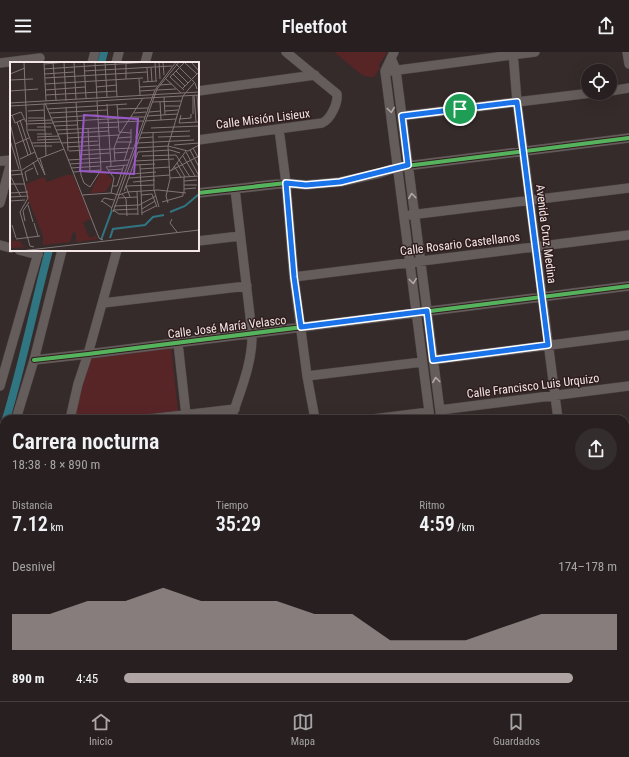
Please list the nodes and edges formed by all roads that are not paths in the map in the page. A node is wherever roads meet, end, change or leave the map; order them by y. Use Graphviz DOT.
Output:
graph roads {
  1 [pos="95,52"];
  2 [pos="119,52"];
  3 [pos="148,52"];
  4 [pos="286,52"];
  5 [pos="535,52"];
  6 [pos="627,52"];
  7 [pos="513,53"];
  8 [pos="393,55"];
  9 [pos="40,58"];
  10 [pos="92,62"];
  11 [pos="116,62"];
  12 [pos="145,62"];
  13 [pos="0,63"];
  14 [pos="629,64"];
  15 [pos="396,70"];
  16 [pos="386,71"];
  17 [pos="315,75"];
  18 [pos="629,88"];
  19 [pos="617,90"];
  20 [pos="199,91"];
  21 [pos="581,94"];
  22 [pos="517,102"];
  23 [pos="402,116"];
  24 [pos="279,129"];
  25 [pos="629,138"];
  26 [pos="199,140"];
  27 [pos="524,151"];
  28 [pos="10,165"];
  29 [pos="408,165"];
  30 [pos="398,167"];
  31 [pos="286,183"];
  32 [pos="629,188"];
  33 [pos="235,189"];
  34 [pos="199,193"];
  35 [pos="530,200"];
  36 [pos="0,203"];
  37 [pos="415,214"];
  38 [pos="404,216"];
  39 [pos="629,235"];
  40 [pos="240,236"];
  41 [pos="199,241"];
  42 [pos="0,245"];
  43 [pos="536,247"];
  44 [pos="10,248"];
  45 [pos="62,251"];
  46 [pos="119,251"];
  47 [pos="38,252"];
  48 [pos="420,261"];
  49 [pos="410,262"];
  50 [pos="294,277"];
  51 [pos="246,286"];
  52 [pos="629,286"];
  53 [pos="542,297"];
  54 [pos="102,303"];
  55 [pos="427,311"];
  56 [pos="417,313"];
  57 [pos="301,327"];
  58 [pos="252,333"];
  59 [pos="629,335"];
  60 [pos="178,343"];
  61 [pos="548,345"];
  62 [pos="88,354"];
  63 [pos="4,359"];
  64 [pos="34,360"];
  65 [pos="433,360"];
  66 [pos="422,362"];
  67 [pos="307,376"];
  68 [pos="0,386"];
  69 [pos="629,386"];
  70 [pos="555,396"];
  71 [pos="235,409"];
  72 [pos="440,414"];
  73 [pos="17,415"];
  74 [pos="71,415"];
  75 [pos="186,415"];
  76 [pos="233,415"];
  77 [pos="313,415"];
  78 [pos="430,415"];
  79 [pos="557,415"];
  1 -- 10 [label="street"];
  2 -- 11 [label="street"];
  3 -- 12 [label="street"];
  4 -- 17 [label="street"];
  5 -- 7 [label="street"];
  6 -- 14 [label="street"];
  7 -- 15 [label="street"];
  7 -- 22 [label="street, Avenida Cruz Medina"];
  8 -- 15 [label="street"];
  8 -- 16 [label="street"];
  9 -- 13 [label="street"];
  15 -- 16 [label="street"];
  15 -- 23 [label="street"];
  16 -- 30 [label="street, one-way"];
  17 -- 20 [label="street"];
  17 -- 24 [label="street, Calle Misión Lisieux"];
  18 -- 19 [label="street"];
  21 -- 22 [label="street"];
  22 -- 23 [label="street"];
  22 -- 27 [label="street, Avenida Cruz Medina"];
  23 -- 29 [label="street"];
  24 -- 26 [label="street, Calle Misión Lisieux"];
  24 -- 31 [label="street"];
  25 -- 27 [label="street"];
  27 -- 29 [label="street"];
  27 -- 35 [label="street, Avenida Cruz Medina"];
  28 -- 36 [label="street"];
  29 -- 30 [label="street"];
  37 -- 29 [label="street, one-way"];
  30 -- 31 [label="street"];
  30 -- 38 [label="street"];
  31 -- 33 [label="street"];
  31 -- 50 [label="street"];
  32 -- 35 [label="street"];
  33 -- 34 [label="street"];
  33 -- 40 [label="street"];
  35 -- 37 [label="street"];
  35 -- 43 [label="street, Avenida Cruz Medina"];
  37 -- 38 [label="street"];
  37 -- 48 [label="street"];
  38 -- 49 [label="street"];
  39 -- 43 [label="street, Calle Rosario Castellanos"];
  40 -- 41 [label="street"];
  40 -- 51 [label="street"];
  42 -- 44 [label="street"];
  43 -- 48 [label="street, Calle Rosario Castellanos"];
  43 -- 53 [label="street, Avenida Cruz Medina"];
  45 -- 64 [label="street"];
  46 -- 54 [label="street"];
  47 -- 63 [label="street"];
  48 -- 49 [label="street, Calle Rosario Castellanos"];
  48 -- 55 [label="street"];
  49 -- 50 [label="street, Calle Rosario Castellanos"];
  49 -- 56 [label="street, one-way"];
  50 -- 57 [label="street"];
  51 -- 54 [label="street"];
  51 -- 58 [label="street"];
  52 -- 53 [label="street, Calle José María Velasco"];
  53 -- 55 [label="street, Calle José María Velasco"];
  53 -- 61 [label="street, Avenida Cruz Medina"];
  54 -- 62 [label="street"];
  55 -- 56 [label="street, Calle José María Velasco"];
  55 -- 65 [label="street"];
  56 -- 57 [label="street, Calle José María Velasco"];
  56 -- 66 [label="street"];
  57 -- 58 [label="street, Calle José María Velasco"];
  57 -- 67 [label="street"];
  58 -- 60 [label="street, Calle José María Velasco"];
  58 -- 71 [label="street"];
  59 -- 61 [label="street"];
  60 -- 62 [label="street, Calle José María Velasco"];
  60 -- 75 [label="street"];
  61 -- 65 [label="street"];
  61 -- 70 [label="street, Avenida Cruz Medina"];
  62 -- 64 [label="street, Calle José María Velasco"];
  62 -- 74 [label="street"];
  63 -- 68 [label="street"];
  64 -- 73 [label="street"];
  72 -- 65 [label="street, one-way"];
  66 -- 67 [label="street"];
  66 -- 78 [label="street"];
  67 -- 77 [label="street"];
  69 -- 70 [label="street, Calle Francisco Luis Urquizo"];
  70 -- 72 [label="street, Calle Francisco Luis Urquizo"];
  70 -- 79 [label="street, Avenida Cruz Medina"];
  71 -- 75 [label="street"];
  71 -- 76 [label="street"];
}
